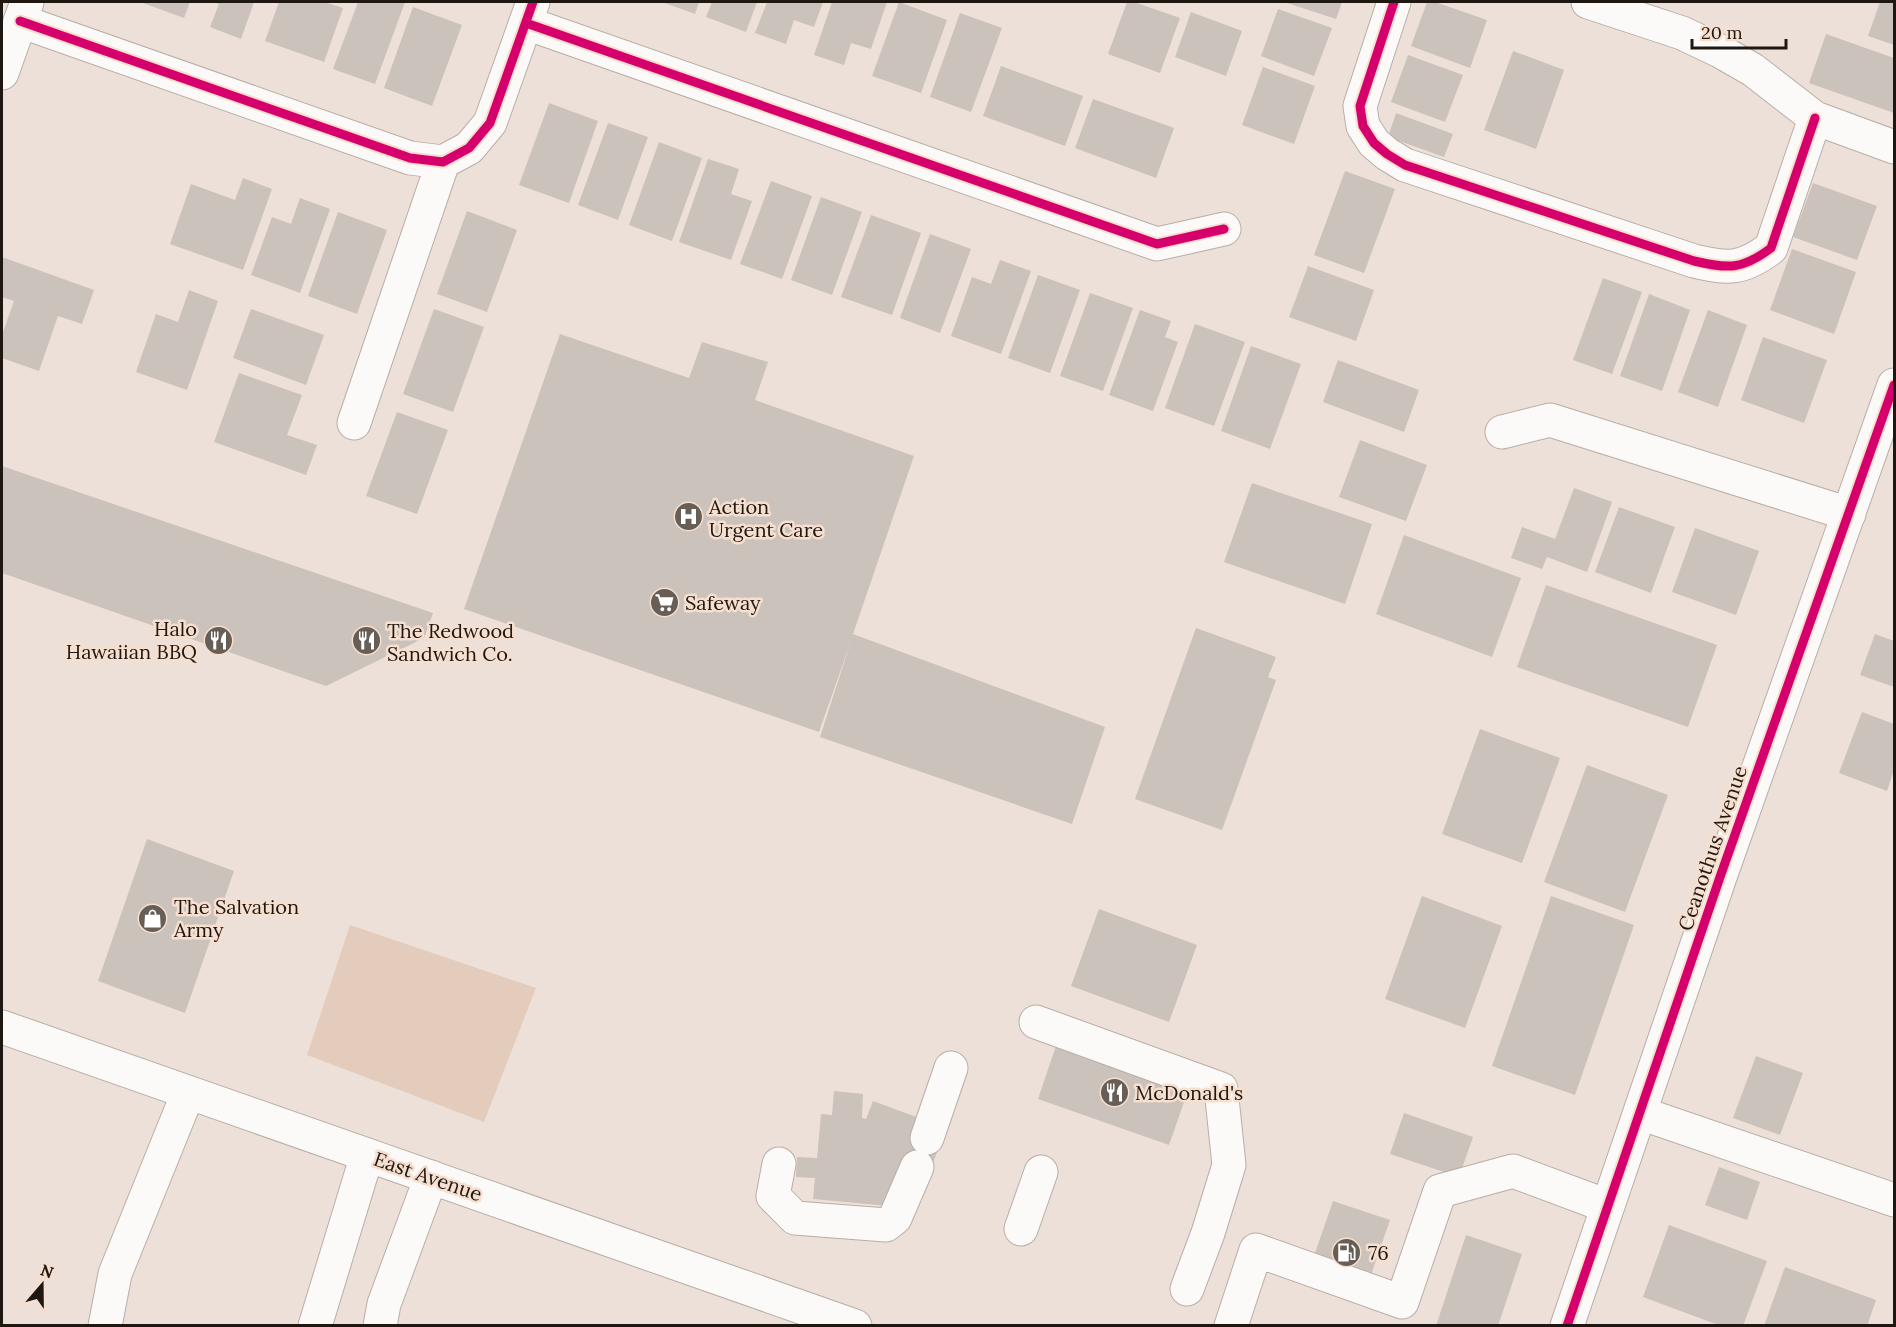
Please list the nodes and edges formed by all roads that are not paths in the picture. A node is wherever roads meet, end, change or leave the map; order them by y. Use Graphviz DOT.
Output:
graph roads {
  1 [pos="1394,2"];
  2 [pos="1588,2"];
  3 [pos="23,11"];
  4 [pos="529,12"];
  5 [pos="2,73"];
  6 [pos="1815,118"];
  7 [pos="1894,147"];
  8 [pos="443,162"];
  9 [pos="1224,229"];
  10 [pos="1894,385"];
  11 [pos="354,423"];
  12 [pos="1502,432"];
  13 [pos="1849,514"];
  14 [pos="1036,1022"];
  15 [pos="2,1027"];
  16 [pos="951,1068"];
  17 [pos="188,1093"];
  18 [pos="1640,1113"];
  19 [pos="367,1155"];
  20 [pos="778,1164"];
  21 [pos="1041,1172"];
  22 [pos="431,1177"];
  23 [pos="1894,1200"];
  24 [pos="1607,1206"];
  25 [pos="1020,1229"];
  26 [pos="1187,1289"];
  27 [pos="1398,1314"];
  28 [pos="1575,1323"];
  29 [pos="105,1326"];
  30 [pos="315,1326"];
  31 [pos="380,1326"];
  32 [pos="855,1326"];
  33 [pos="1231,1326"];
  1 -- 6 [label="street"];
  2 -- 6 [label="street"];
  3 -- 5 [label="street"];
  3 -- 8 [label="street"];
  4 -- 8 [label="street"];
  4 -- 9 [label="street"];
  6 -- 7 [label="street"];
  8 -- 11 [label="street"];
  10 -- 13 [label="street, Ceanothus Avenue"];
  12 -- 13 [label="street"];
  13 -- 18 [label="street, Ceanothus Avenue"];
  14 -- 26 [label="street"];
  15 -- 17 [label="street, East Avenue"];
  16 -- 20 [label="street"];
  17 -- 19 [label="street, East Avenue"];
  17 -- 29 [label="street"];
  18 -- 23 [label="street"];
  18 -- 24 [label="street, Ceanothus Avenue"];
  19 -- 22 [label="street, East Avenue"];
  19 -- 30 [label="street"];
  21 -- 25 [label="street"];
  22 -- 31 [label="street"];
  22 -- 32 [label="street, East Avenue"];
  24 -- 27 [label="street"];
  24 -- 28 [label="street, Ceanothus Avenue"];
  27 -- 33 [label="street"];
}
